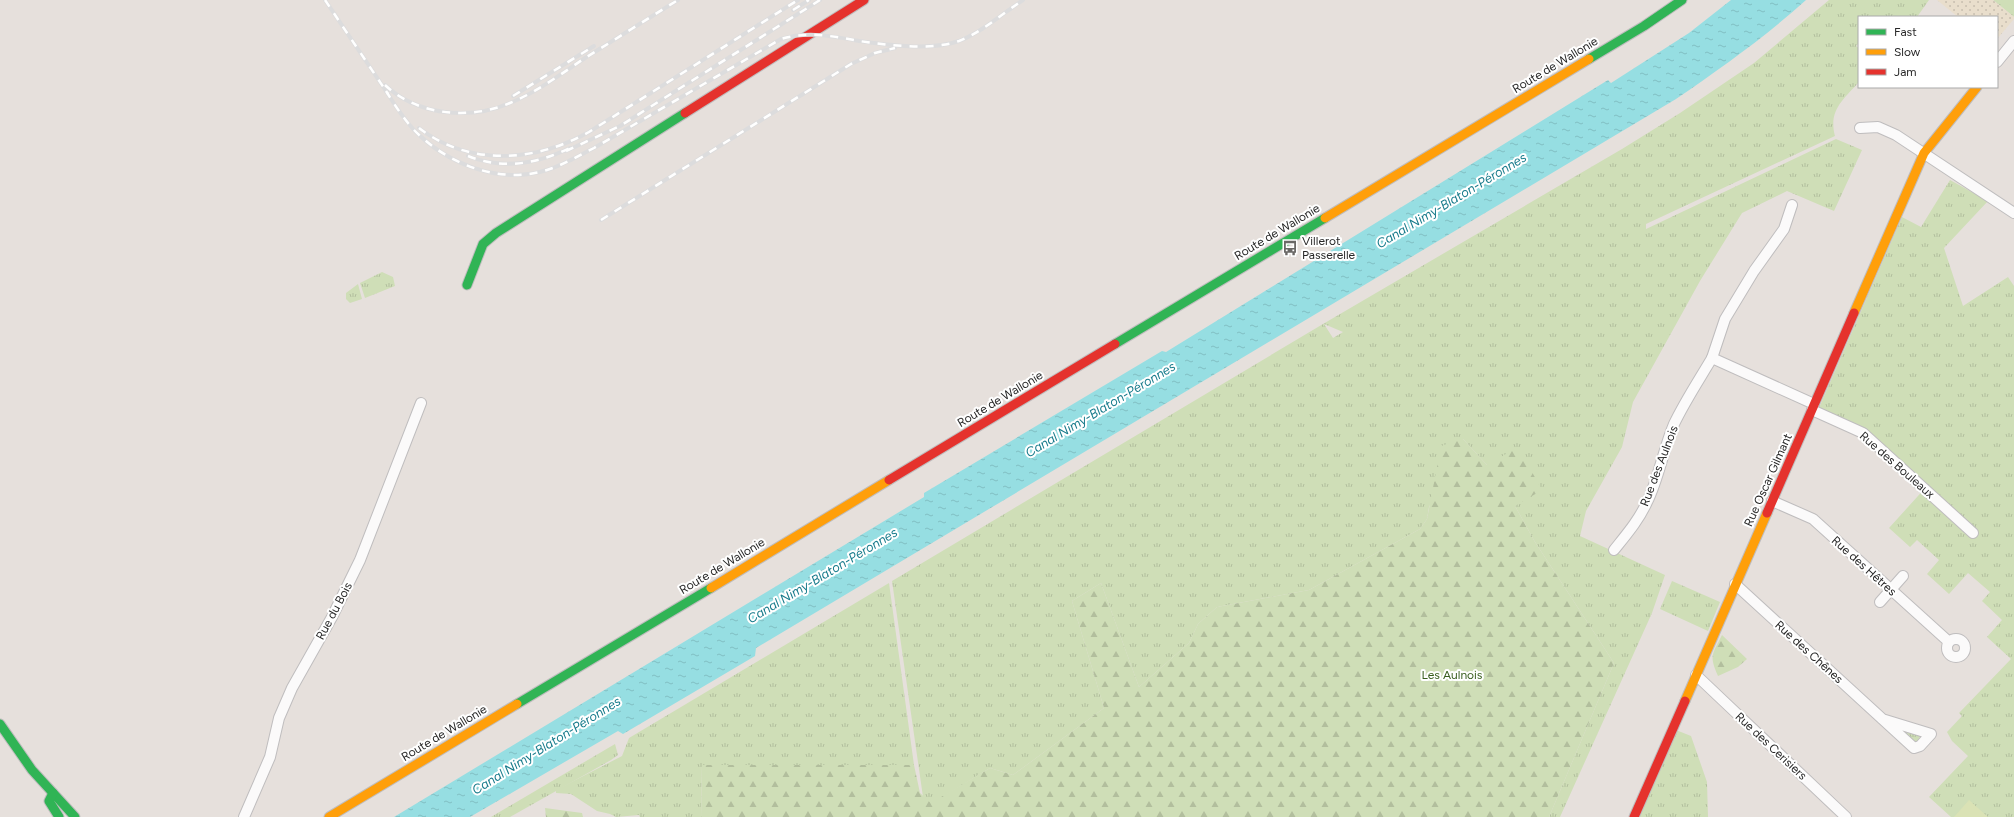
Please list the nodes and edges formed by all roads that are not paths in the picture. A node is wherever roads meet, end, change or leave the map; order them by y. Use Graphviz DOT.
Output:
graph roads {
  1 [pos="864,0"];
  2 [pos="1682,0"];
  3 [pos="2014,41"];
  4 [pos="1998,61"];
  5 [pos="1976,88"];
  6 [pos="1860,128"];
  7 [pos="1924,153"];
  8 [pos="1792,205"];
  9 [pos="2014,212"];
  10 [pos="467,285"];
  11 [pos="1712,358"];
  12 [pos="422,403"];
  13 [pos="1813,407"];
  14 [pos="1772,501"];
  15 [pos="1973,533"];
  16 [pos="1614,550"];
  17 [pos="1903,576"];
  18 [pos="1735,584"];
  19 [pos="1891,589"];
  20 [pos="1880,602"];
  21 [pos="1949,642"];
  22 [pos="1696,675"];
  23 [pos="1882,719"];
  24 [pos="0,724"];
  25 [pos="53,793"];
  26 [pos="59,817"];
  27 [pos="75,817"];
  28 [pos="244,817"];
  29 [pos="329,817"];
  30 [pos="1634,817"];
  31 [pos="1846,817"];
  1 -- 10 [label="main road"];
  2 -- 29 [label="main road, Route de Wallonie"];
  3 -- 4 [label="street"];
  5 -- 7 [label="main road, Rue Oscar Gilmant"];
  6 -- 7 [label="street"];
  7 -- 9 [label="street"];
  7 -- 13 [label="main road, Rue Oscar Gilmant"];
  8 -- 11 [label="street, Rue des Aulnois"];
  11 -- 13 [label="street"];
  11 -- 16 [label="street, Rue des Aulnois"];
  12 -- 28 [label="street, Rue du Bois"];
  13 -- 14 [label="main road, Rue Oscar Gilmant"];
  13 -- 15 [label="street, Rue des Bouleaux"];
  14 -- 18 [label="main road, Rue Oscar Gilmant"];
  14 -- 19 [label="street, Rue des Hêtres"];
  17 -- 19 [label="street"];
  18 -- 22 [label="main road, Rue Oscar Gilmant"];
  18 -- 23 [label="street, Rue des Chênes"];
  19 -- 20 [label="street"];
  19 -- 21 [label="street, Rue des Hêtres"];
  22 -- 30 [label="main road, Rue Oscar Gilmant"];
  22 -- 31 [label="street, Rue des Cerisiers"];
  24 -- 25 [label="main road"];
  25 -- 26 [label="main road"];
  25 -- 27 [label="main road"];
}
